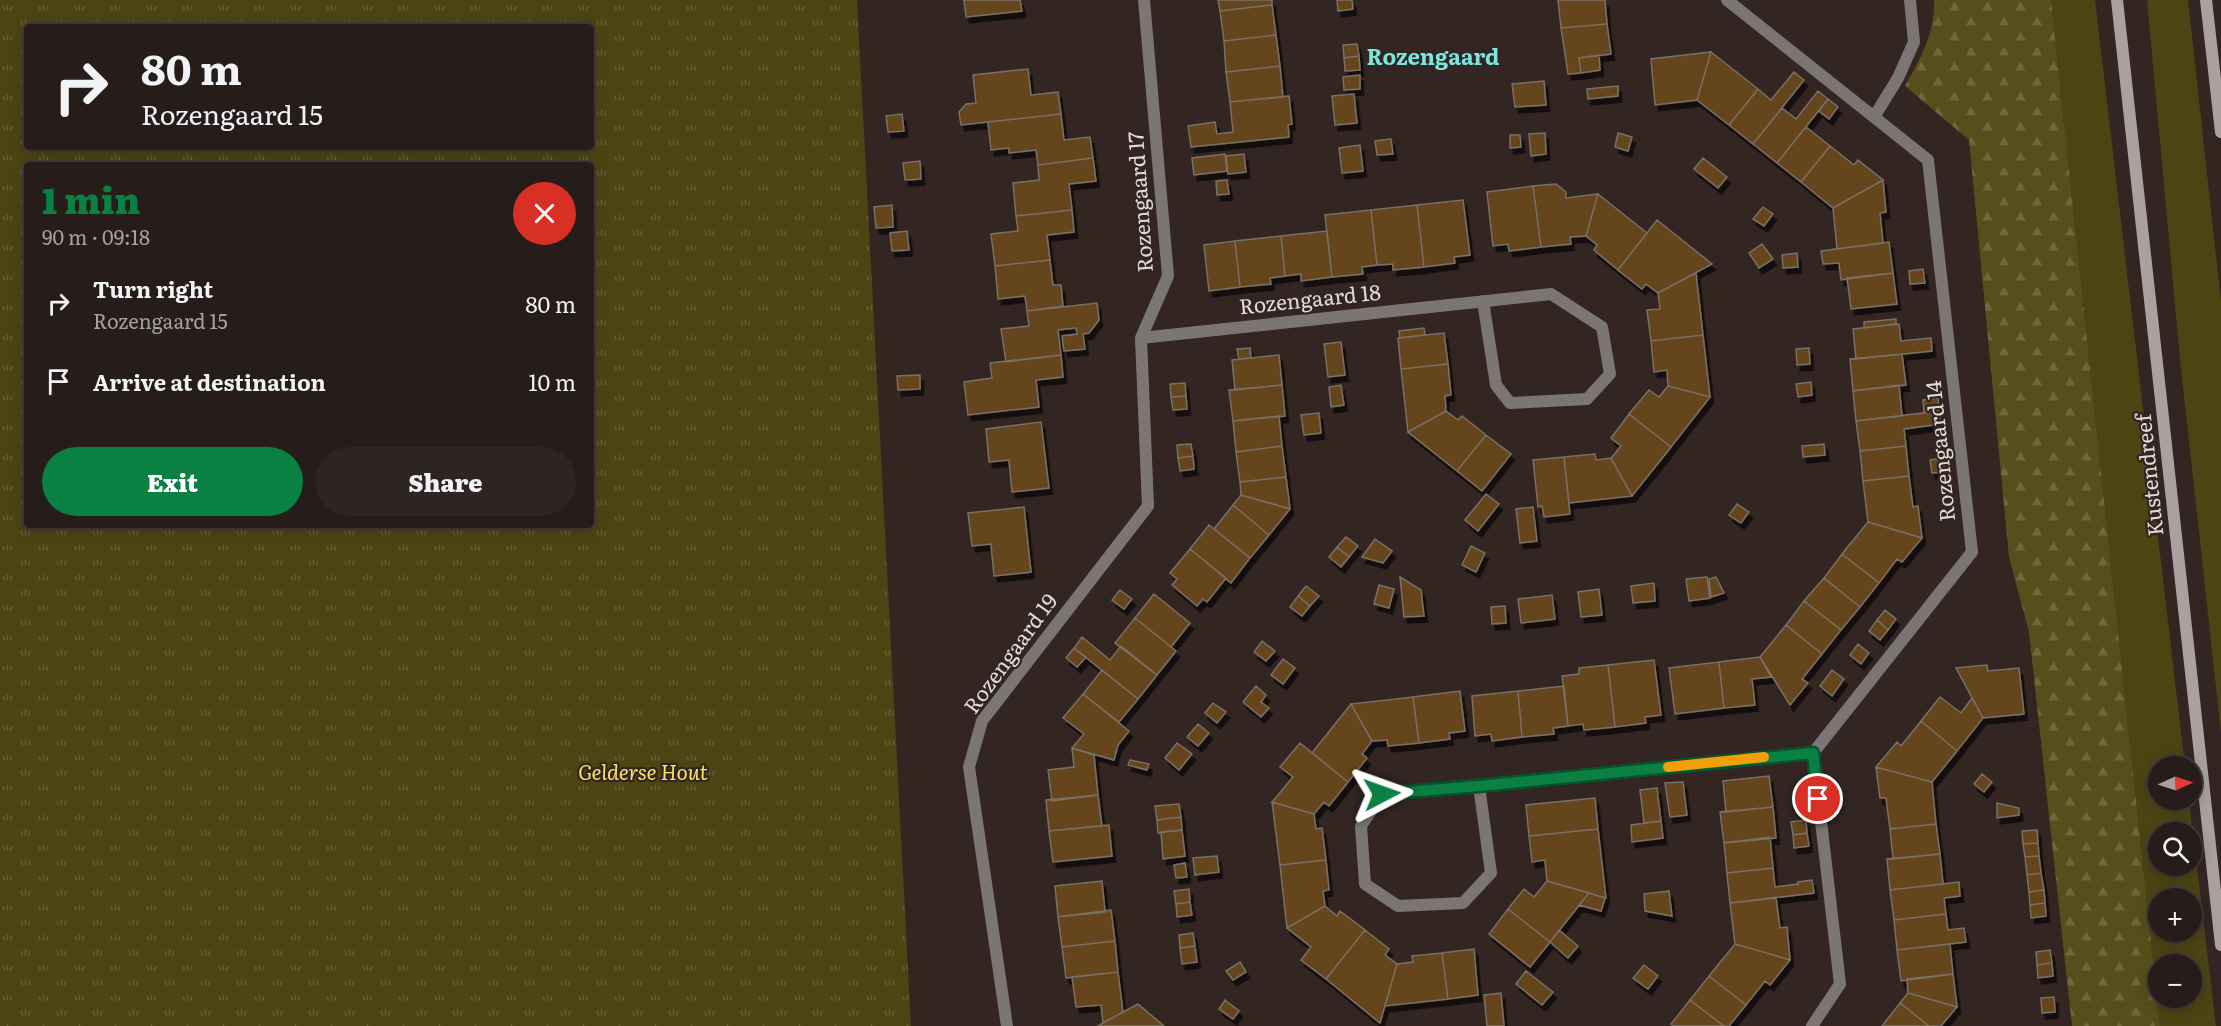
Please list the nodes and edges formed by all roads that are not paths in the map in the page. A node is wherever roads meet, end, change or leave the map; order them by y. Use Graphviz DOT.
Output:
graph roads {
  1 [pos="1144,0"];
  2 [pos="1727,0"];
  3 [pos="1910,0"];
  4 [pos="2117,0"];
  5 [pos="2206,0"];
  6 [pos="1874,117"];
  7 [pos="2221,132"];
  8 [pos="1484,301"];
  9 [pos="1141,338"];
  10 [pos="1148,506"];
  11 [pos="1813,753"];
  12 [pos="1479,786"];
  13 [pos="2221,945"];
  14 [pos="1007,1026"];
  15 [pos="1812,1026"];
  1 -- 9 [label="street, Rozengaard 17"];
  2 -- 6 [label="street, Rozengaard 14"];
  3 -- 6 [label="street"];
  4 -- 13 [label="main road, Kustendreef"];
  5 -- 7 [label="main road"];
  6 -- 11 [label="street, Rozengaard 14"];
  8 -- 8 [label="street, Rozengaard 18"];
  8 -- 9 [label="street, Rozengaard 18"];
  9 -- 10 [label="street, Rozengaard 17"];
  10 -- 14 [label="street, Rozengaard 19"];
  11 -- 12 [label="street"];
  11 -- 15 [label="street"];
  12 -- 12 [label="street"];
}
